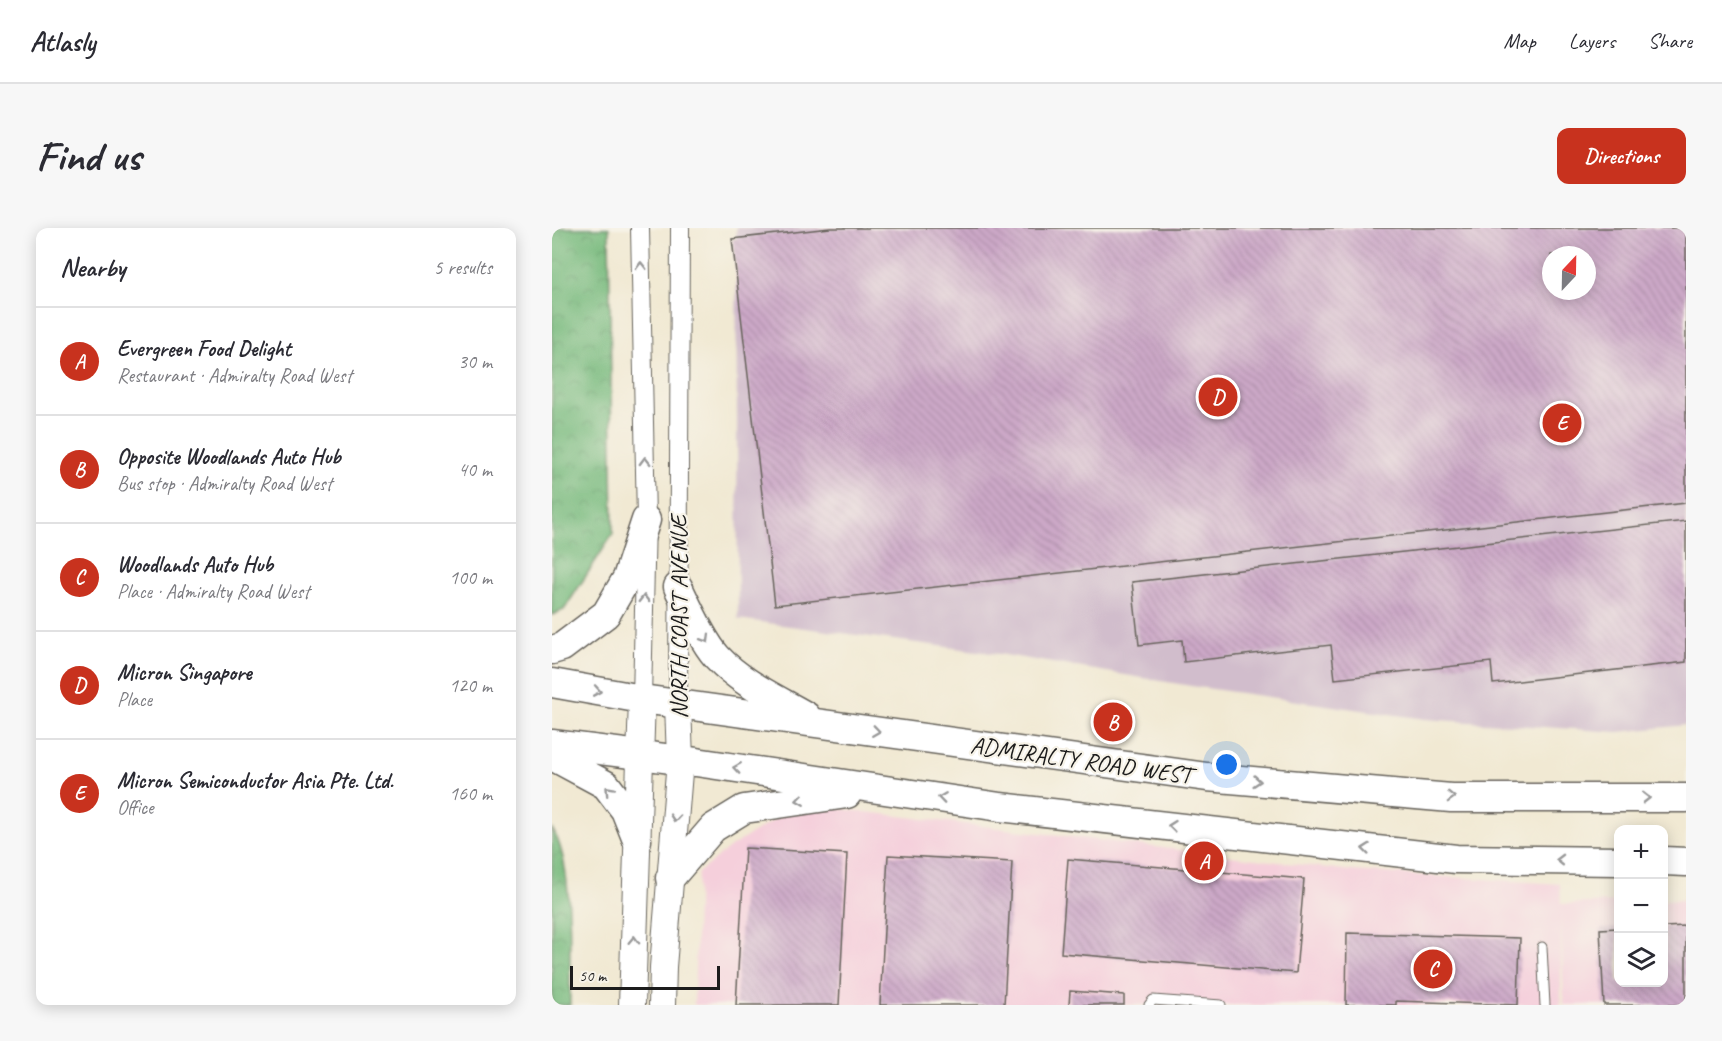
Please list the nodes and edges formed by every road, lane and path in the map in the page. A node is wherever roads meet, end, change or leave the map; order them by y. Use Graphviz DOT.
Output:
graph roads {
  1 [pos="640,228"];
  2 [pos="680,228"];
  3 [pos="646,520"];
  4 [pos="678,587"];
  5 [pos="552,650"];
  6 [pos="552,683"];
  7 [pos="642,699"];
  8 [pos="678,704"];
  9 [pos="818,723"];
  10 [pos="552,744"];
  11 [pos="552,756"];
  12 [pos="641,756"];
  13 [pos="680,760"];
  14 [pos="879,789"];
  15 [pos="1686,798"];
  16 [pos="637,840"];
  17 [pos="1614,861"];
  18 [pos="1668,861"];
  19 [pos="1686,862"];
  20 [pos="670,878"];
  21 [pos="1542,947"];
  22 [pos="632,1005"];
  23 [pos="662,1005"];
  24 [pos="1149,1005"];
  25 [pos="1221,1005"];
  26 [pos="1545,1005"];
  3 -- 1 [label="street, NORTH COAST AVENUE, one-way"];
  2 -- 4 [label="street, NORTH COAST AVENUE"];
  3 -- 5 [label="main road"];
  7 -- 3 [label="street, NORTH COAST AVENUE, one-way"];
  4 -- 8 [label="street, NORTH COAST AVENUE"];
  4 -- 9 [label="main road, one-way"];
  6 -- 7 [label="main road, ADMIRALTY ROAD WEST, one-way"];
  7 -- 8 [label="main road, ADMIRALTY ROAD WEST"];
  7 -- 12 [label="main road, NORTH COAST AVENUE"];
  8 -- 9 [label="main road, ADMIRALTY ROAD WEST"];
  8 -- 13 [label="main road, NORTH COAST AVENUE"];
  9 -- 15 [label="main road, ADMIRALTY ROAD WEST, one-way"];
  10 -- 12 [label="main road"];
  16 -- 11 [label="main road, one-way"];
  12 -- 13 [label="main road"];
  12 -- 16 [label="main road, NORTH COAST AVENUE"];
  14 -- 13 [label="main road, one-way"];
  13 -- 20 [label="main road, NORTH COAST AVENUE, one-way"];
  17 -- 14 [label="main road, one-way"];
  14 -- 20 [label="main road, one-way"];
  22 -- 16 [label="main road, NORTH COAST AVENUE, one-way"];
  18 -- 19 [label="main road"];
  20 -- 23 [label="main road, NORTH COAST AVENUE"];
  21 -- 26 [label="lane"];
  24 -- 25 [label="lane"];
}
